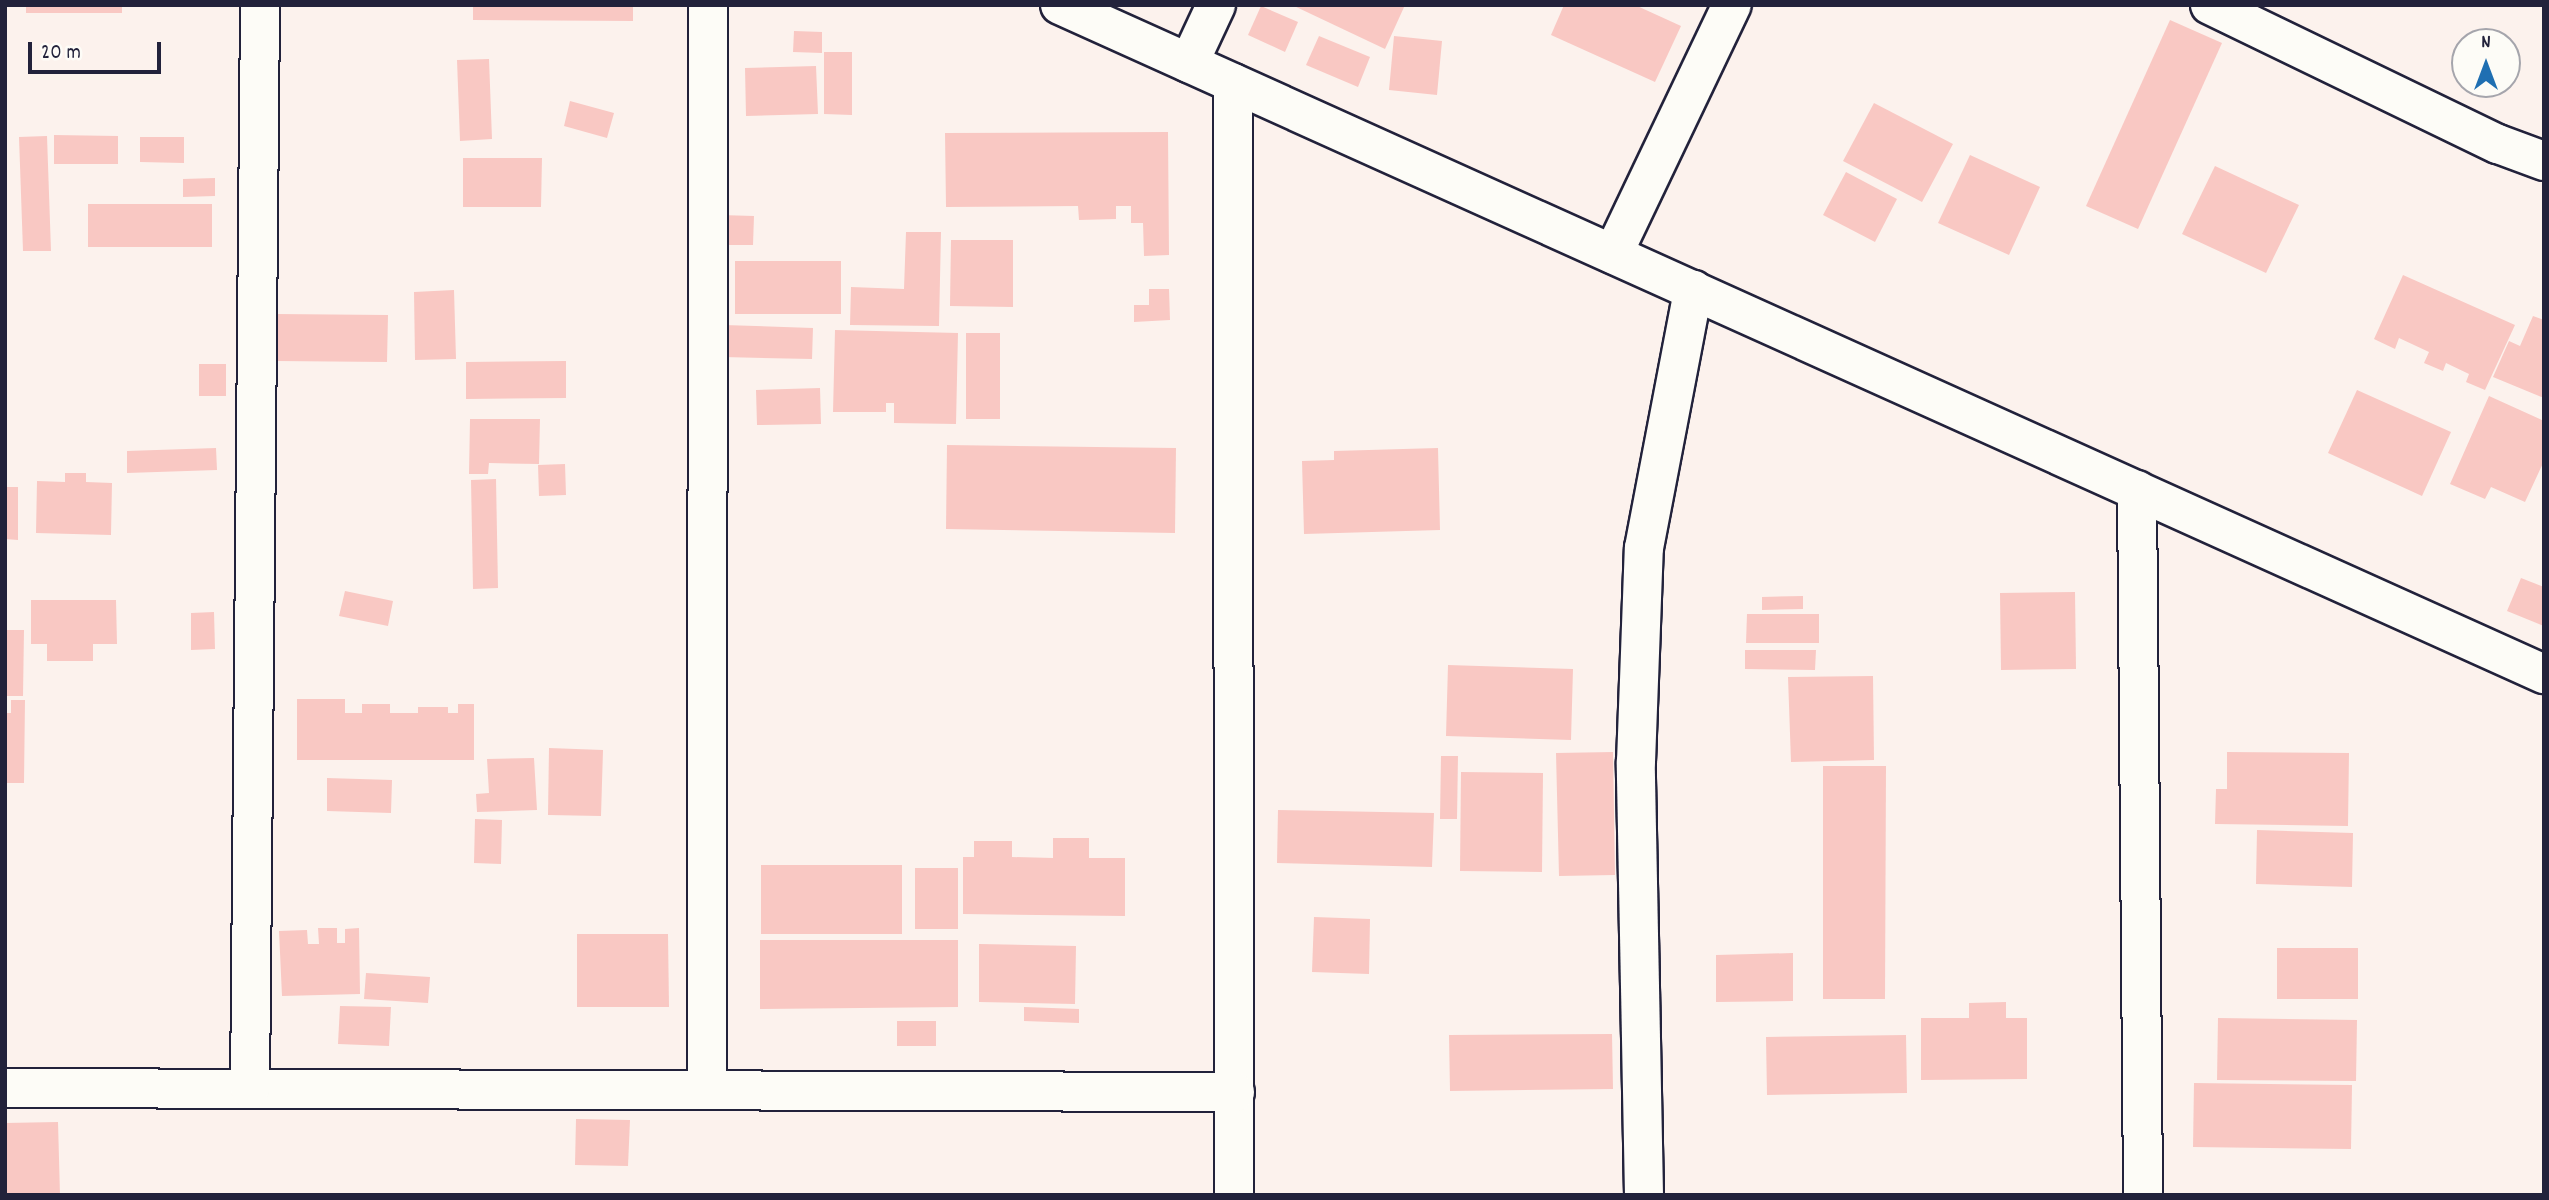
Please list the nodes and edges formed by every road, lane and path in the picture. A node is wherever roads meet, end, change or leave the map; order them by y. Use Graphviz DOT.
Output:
graph roads {
  1 [pos="260,5"];
  2 [pos="708,5"];
  3 [pos="1060,5"];
  4 [pos="1216,5"];
  5 [pos="1732,5"];
  6 [pos="2210,5"];
  7 [pos="1189,63"];
  8 [pos="1233,83"];
  9 [pos="2544,161"];
  10 [pos="1613,254"];
  11 [pos="1693,290"];
  12 [pos="2137,490"];
  13 [pos="2544,674"];
  14 [pos="5,1088"];
  15 [pos="250,1089"];
  16 [pos="707,1090"];
  17 [pos="1235,1092"];
  18 [pos="1234,1195"];
  19 [pos="1644,1195"];
  20 [pos="2143,1195"];
  1 -- 15 [label="street"];
  2 -- 16 [label="street"];
  3 -- 7 [label="street"];
  4 -- 7 [label="street"];
  5 -- 10 [label="street"];
  6 -- 9 [label="street"];
  7 -- 8 [label="street"];
  8 -- 10 [label="street"];
  8 -- 17 [label="street"];
  10 -- 11 [label="street"];
  11 -- 12 [label="street"];
  11 -- 19 [label="street"];
  12 -- 13 [label="street"];
  12 -- 20 [label="street"];
  14 -- 15 [label="street"];
  15 -- 16 [label="street"];
  16 -- 17 [label="street"];
  17 -- 18 [label="street"];
}
